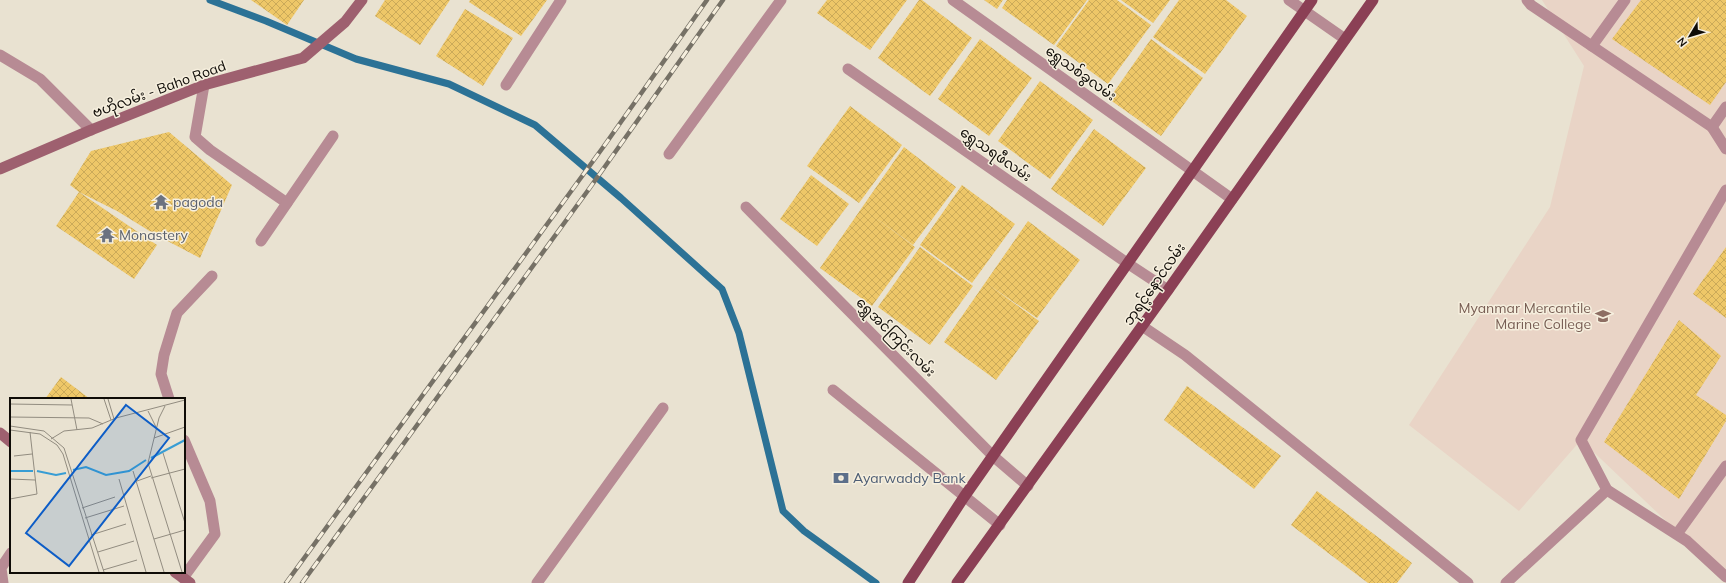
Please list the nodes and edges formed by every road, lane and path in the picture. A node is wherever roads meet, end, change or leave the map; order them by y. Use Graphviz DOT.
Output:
graph roads {
  1 [pos="362,0"];
  2 [pos="561,0"];
  3 [pos="781,0"];
  4 [pos="953,0"];
  5 [pos="1289,0"];
  6 [pos="1312,0"];
  7 [pos="1373,0"];
  8 [pos="1527,0"];
  9 [pos="1625,0"];
  10 [pos="1304,10"];
  11 [pos="1344,39"];
  12 [pos="1592,46"];
  13 [pos="0,55"];
  14 [pos="848,70"];
  15 [pos="204,85"];
  16 [pos="506,85"];
  17 [pos="1726,107"];
  18 [pos="1712,127"];
  19 [pos="91,130"];
  20 [pos="333,136"];
  21 [pos="1726,149"];
  22 [pos="669,154"];
  23 [pos="2,170"];
  24 [pos="1191,171"];
  25 [pos="1726,190"];
  26 [pos="1232,198"];
  27 [pos="287,203"];
  28 [pos="746,207"];
  29 [pos="261,241"];
  30 [pos="1127,263"];
  31 [pos="212,276"];
  32 [pos="1168,290"];
  33 [pos="1142,326"];
  34 [pos="833,390"];
  35 [pos="169,398"];
  36 [pos="663,408"];
  37 [pos="0,433"];
  38 [pos="10,441"];
  39 [pos="185,442"];
  40 [pos="993,456"];
  41 [pos="1726,466"];
  42 [pos="1028,486"];
  43 [pos="1607,490"];
  44 [pos="964,497"];
  45 [pos="1000,524"];
  46 [pos="1677,534"];
  47 [pos="10,554"];
  48 [pos="1726,577"];
  49 [pos="183,578"];
  50 [pos="910,580"];
  51 [pos="4,583"];
  52 [pos="537,583"];
  53 [pos="957,583"];
  54 [pos="1468,583"];
  55 [pos="1506,583"];
  1 -- 15 [label="main road, ဗဟိုလမ်း - Baho Road"];
  2 -- 16 [label="street"];
  3 -- 22 [label="street"];
  4 -- 24 [label="street, ရွှေသစ်ခွလမ်း"];
  5 -- 10 [label="street"];
  6 -- 10 [label="main road"];
  7 -- 11 [label="main road, ဘုရင့်နောင်လမ်း"];
  8 -- 12 [label="street"];
  9 -- 12 [label="street"];
  10 -- 11 [label="street"];
  10 -- 24 [label="main road"];
  11 -- 26 [label="main road, ဘုရင့်နောင်လမ်း"];
  12 -- 18 [label="street"];
  13 -- 19 [label="street"];
  14 -- 30 [label="street, ရွှေသရဖီလမ်း"];
  15 -- 19 [label="main road, ဗဟိုလမ်း - Baho Road"];
  15 -- 27 [label="street"];
  17 -- 18 [label="street"];
  18 -- 21 [label="street"];
  19 -- 23 [label="main road, ဗဟိုလမ်း - Baho Road"];
  20 -- 27 [label="street"];
  24 -- 26 [label="street, ရွှေသစ်ခွလမ်း"];
  24 -- 30 [label="main road"];
  25 -- 43 [label="street"];
  26 -- 32 [label="main road, ဘုရင့်နောင်လမ်း"];
  27 -- 29 [label="street"];
  28 -- 40 [label="street, ရွှေအင်ကြင်းလမ်း"];
  30 -- 32 [label="street, ရွှေသရဖီလမ်း"];
  30 -- 40 [label="main road"];
  31 -- 35 [label="street"];
  32 -- 33 [label="main road, ဘုရင့်နောင်လမ်း"];
  33 -- 42 [label="main road, ဘုရင့်နောင်လမ်း"];
  33 -- 54 [label="street"];
  34 -- 44 [label="street"];
  36 -- 52 [label="street"];
  37 -- 38 [label="main road"];
  39 -- 49 [label="street"];
  40 -- 42 [label="street, ရွှေအင်ကြင်းလမ်း"];
  40 -- 44 [label="main road"];
  41 -- 46 [label="street"];
  42 -- 45 [label="main road, ဘုရင့်နောင်လမ်း"];
  43 -- 46 [label="street"];
  43 -- 55 [label="street"];
  44 -- 45 [label="street"];
  44 -- 50 [label="main road"];
  45 -- 53 [label="main road, ဘုရင့်နောင်လမ်း"];
  46 -- 48 [label="street"];
  47 -- 51 [label="street"];
}
